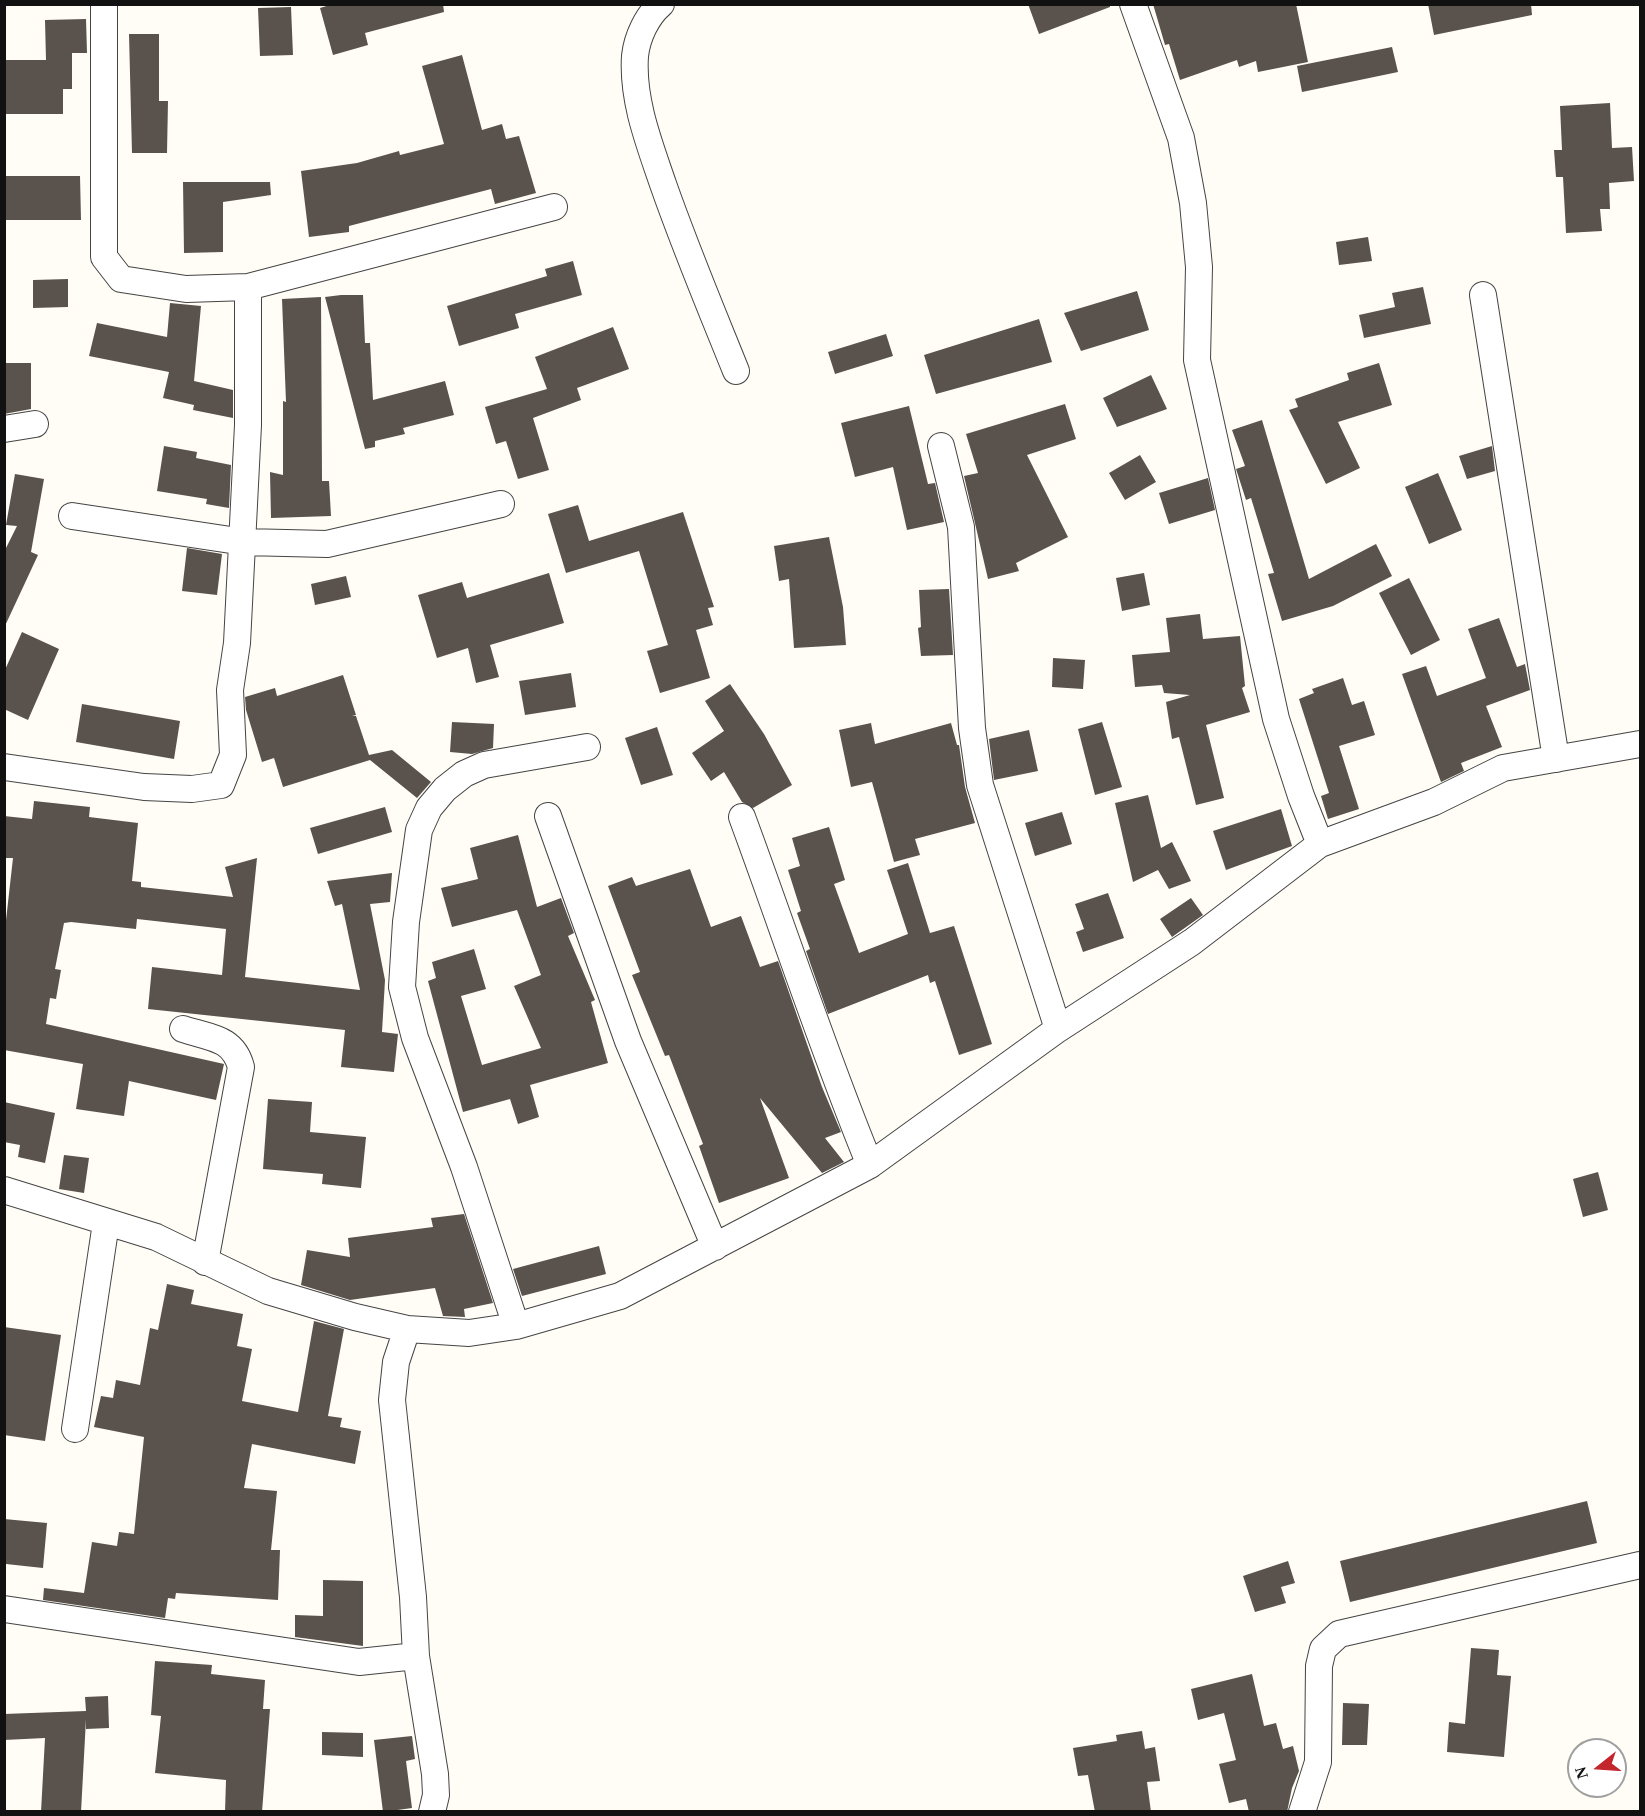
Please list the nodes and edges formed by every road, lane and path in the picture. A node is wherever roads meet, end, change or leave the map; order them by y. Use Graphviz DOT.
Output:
graph roads {
  1 [pos="104,4"];
  2 [pos="661,4"];
  3 [pos="1132,4"];
  4 [pos="554,207"];
  5 [pos="248,288"];
  6 [pos="1483,295"];
  7 [pos="736,371"];
  8 [pos="35,424"];
  9 [pos="4,429"];
  10 [pos="941,446"];
  11 [pos="501,504"];
  12 [pos="72,516"];
  13 [pos="244,542"];
  14 [pos="1641,744"];
  15 [pos="587,747"];
  16 [pos="1556,759"];
  17 [pos="4,767"];
  18 [pos="548,816"];
  19 [pos="742,817"];
  20 [pos="1320,844"];
  21 [pos="183,1029"];
  22 [pos="1058,1029"];
  23 [pos="870,1165"];
  24 [pos="4,1190"];
  25 [pos="106,1223"];
  26 [pos="715,1246"];
  27 [pos="205,1262"];
  28 [pos="516,1326"];
  29 [pos="407,1329"];
  30 [pos="75,1430"];
  31 [pos="1641,1565"];
  32 [pos="4,1610"];
  33 [pos="416,1656"];
  34 [pos="432,1812"];
  35 [pos="1302,1812"];
  1 -- 5 [label="street"];
  2 -- 7 [label="street"];
  3 -- 20 [label="street"];
  4 -- 5 [label="street"];
  5 -- 13 [label="street"];
  6 -- 16 [label="street"];
  8 -- 9 [label="street"];
  10 -- 22 [label="street"];
  11 -- 13 [label="street"];
  12 -- 13 [label="street"];
  13 -- 17 [label="street"];
  14 -- 16 [label="street"];
  15 -- 28 [label="street"];
  16 -- 20 [label="street"];
  18 -- 26 [label="street"];
  19 -- 23 [label="street"];
  20 -- 22 [label="street"];
  21 -- 27 [label="street"];
  22 -- 23 [label="street"];
  23 -- 26 [label="street"];
  24 -- 25 [label="street"];
  25 -- 27 [label="street"];
  25 -- 30 [label="street"];
  26 -- 28 [label="street"];
  27 -- 29 [label="street"];
  28 -- 29 [label="street"];
  29 -- 33 [label="street"];
  31 -- 35 [label="street"];
  32 -- 33 [label="street"];
  33 -- 34 [label="street"];
}
